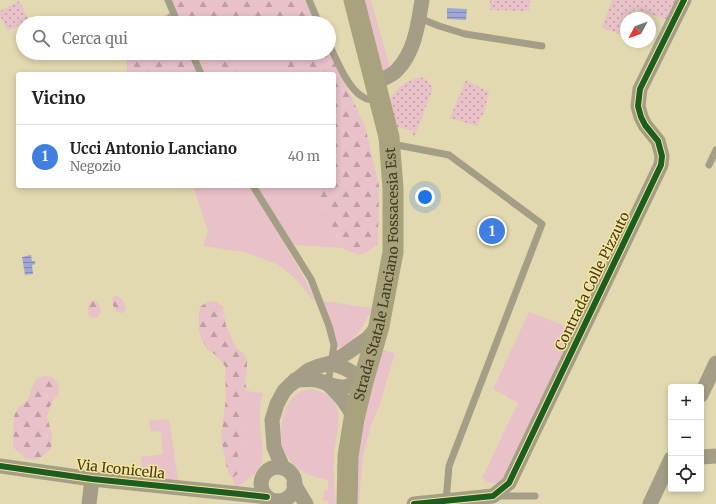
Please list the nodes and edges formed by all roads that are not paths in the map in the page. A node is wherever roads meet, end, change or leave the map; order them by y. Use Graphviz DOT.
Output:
graph roads {
  1 [pos="168,0"];
  2 [pos="309,0"];
  3 [pos="354,0"];
  4 [pos="422,0"];
  5 [pos="684,0"];
  6 [pos="175,16"];
  7 [pos="316,16"];
  8 [pos="419,18"];
  9 [pos="542,46"];
  10 [pos="336,58"];
  11 [pos="195,60"];
  12 [pos="200,72"];
  13 [pos="378,91"];
  14 [pos="390,144"];
  15 [pos="716,150"];
  16 [pos="709,165"];
  17 [pos="254,188"];
  18 [pos="379,326"];
  19 [pos="716,363"];
  20 [pos="331,364"];
  21 [pos="295,380"];
  22 [pos="363,382"];
  23 [pos="328,384"];
  24 [pos="704,389"];
  25 [pos="354,419"];
  26 [pos="704,456"];
  27 [pos="716,456"];
  28 [pos="668,465"];
  29 [pos="0,466"];
  30 [pos="276,469"];
  31 [pos="92,479"];
  32 [pos="261,483"];
  33 [pos="294,484"];
  34 [pos="240,494"];
  35 [pos="493,496"];
  36 [pos="535,496"];
  37 [pos="267,497"];
  38 [pos="285,499"];
  39 [pos="446,501"];
  40 [pos="89,504"];
  41 [pos="306,504"];
  42 [pos="347,504"];
  43 [pos="414,504"];
  44 [pos="650,504"];
  1 -- 6 [label="lane"];
  2 -- 7 [label="lane"];
  3 -- 13 [label="main road, Strada Statale Lanciano Fossacesia Est"];
  4 -- 8 [label="street"];
  5 -- 35 [label="street, Contrada Colle Pizzuto"];
  8 -- 9 [label="lane"];
  8 -- 13 [label="street"];
  10 -- 13 [label="lane"];
  11 -- 12 [label="lane"];
  13 -- 14 [label="main road, Strada Statale Lanciano Fossacesia Est"];
  14 -- 18 [label="main road, Strada Statale Lanciano Fossacesia Est"];
  14 -- 39 [label="lane"];
  15 -- 16 [label="lane"];
  17 -- 20 [label="lane"];
  18 -- 20 [label="street"];
  18 -- 22 [label="main road, Strada Statale Lanciano Fossacesia Est"];
  19 -- 24 [label="street"];
  20 -- 21 [label="street"];
  20 -- 22 [label="street"];
  20 -- 23 [label="lane"];
  21 -- 23 [label="street"];
  21 -- 30 [label="street"];
  22 -- 23 [label="street"];
  22 -- 25 [label="main road, Strada Statale Lanciano Fossacesia Est"];
  23 -- 25 [label="street"];
  25 -- 42 [label="main road, Strada Statale Lanciano Fossacesia Est"];
  26 -- 27 [label="street"];
  28 -- 44 [label="street"];
  29 -- 31 [label="street, Via Iconicella"];
  30 -- 32 [label="street"];
  30 -- 33 [label="street"];
  31 -- 34 [label="street, Via Iconicella"];
  31 -- 40 [label="street"];
  32 -- 34 [label="street"];
  32 -- 37 [label="street"];
  33 -- 38 [label="street"];
  33 -- 41 [label="street"];
  34 -- 37 [label="street, Via Iconicella"];
  35 -- 36 [label="lane"];
  35 -- 39 [label="street"];
  37 -- 38 [label="street"];
  38 -- 41 [label="street"];
  39 -- 43 [label="street"];
}
